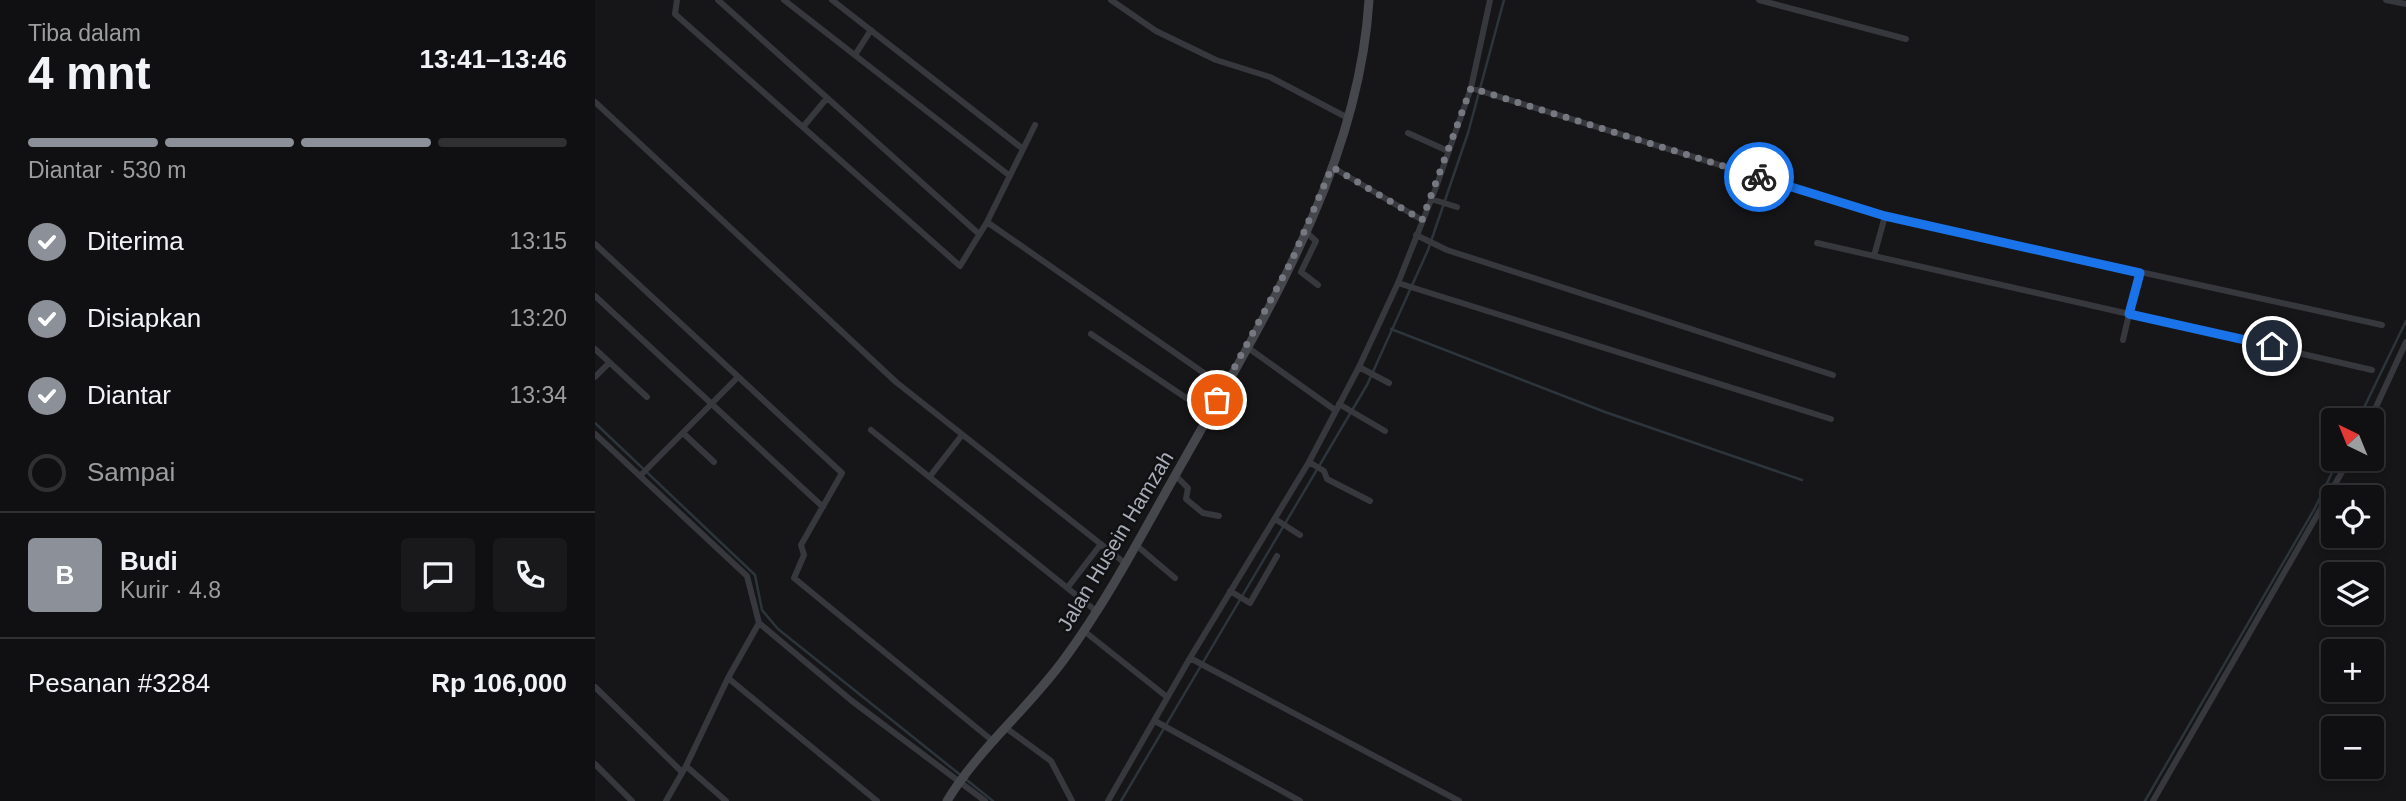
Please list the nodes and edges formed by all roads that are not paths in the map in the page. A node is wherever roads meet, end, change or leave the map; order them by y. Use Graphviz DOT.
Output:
graph roads {
  1 [pos="677,0"];
  2 [pos="718,0"];
  3 [pos="784,0"];
  4 [pos="832,0"];
  5 [pos="1111,0"];
  6 [pos="1370,0"];
  7 [pos="1490,0"];
  8 [pos="1759,0"];
  9 [pos="2386,0"];
  10 [pos="2406,4"];
  11 [pos="871,30"];
  12 [pos="1906,39"];
  13 [pos="855,55"];
  14 [pos="1471,88"];
  15 [pos="827,98"];
  16 [pos="595,102"];
  17 [pos="1348,118"];
  18 [pos="1035,125"];
  19 [pos="803,127"];
  20 [pos="1408,133"];
  21 [pos="1023,149"];
  22 [pos="1448,151"];
  23 [pos="1332,167"];
  24 [pos="1010,176"];
  25 [pos="1431,199"];
  26 [pos="1457,207"];
  27 [pos="1885,216"];
  28 [pos="1422,220"];
  29 [pos="987,222"];
  30 [pos="1305,231"];
  31 [pos="979,234"];
  32 [pos="1417,235"];
  33 [pos="1817,243"];
  34 [pos="595,244"];
  35 [pos="1874,256"];
  36 [pos="2140,273"];
  37 [pos="1399,283"];
  38 [pos="1318,285"];
  39 [pos="595,296"];
  40 [pos="2129,314"];
  41 [pos="2382,325"];
  42 [pos="1091,334"];
  43 [pos="2123,340"];
  44 [pos="2406,342"];
  45 [pos="1247,347"];
  46 [pos="595,349"];
  47 [pos="609,363"];
  48 [pos="1361,368"];
  49 [pos="2372,370"];
  50 [pos="1833,375"];
  51 [pos="595,377"];
  52 [pos="737,378"];
  53 [pos="1389,383"];
  54 [pos="1224,387"];
  55 [pos="646,397"];
  56 [pos="710,406"];
  57 [pos="1339,407"];
  58 [pos="2375,408"];
  59 [pos="1210,414"];
  60 [pos="1831,419"];
  61 [pos="871,430"];
  62 [pos="1385,431"];
  63 [pos="684,433"];
  64 [pos="595,434"];
  65 [pos="962,435"];
  66 [pos="714,462"];
  67 [pos="1311,464"];
  68 [pos="2343,471"];
  69 [pos="644,473"];
  70 [pos="930,475"];
  71 [pos="1175,475"];
  72 [pos="1370,501"];
  73 [pos="823,508"];
  74 [pos="1219,516"];
  75 [pos="1277,520"];
  76 [pos="1300,535"];
  77 [pos="1101,544"];
  78 [pos="1136,545"];
  79 [pos="1277,556"];
  80 [pos="1126,564"];
  81 [pos="1175,578"];
  82 [pos="1068,587"];
  83 [pos="1232,592"];
  84 [pos="1097,611"];
  85 [pos="759,623"];
  86 [pos="1084,631"];
  87 [pos="1193,659"];
  88 [pos="728,678"];
  89 [pos="595,687"];
  90 [pos="1167,697"];
  91 [pos="1157,722"];
  92 [pos="1006,728"];
  93 [pos="993,742"];
  94 [pos="595,764"];
  95 [pos="684,769"];
  96 [pos="961,779"];
  97 [pos="632,801"];
  98 [pos="666,801"];
  99 [pos="726,801"];
  100 [pos="877,801"];
  101 [pos="947,801"];
  102 [pos="985,801"];
  103 [pos="1072,801"];
  104 [pos="1108,801"];
  105 [pos="1300,801"];
  106 [pos="1459,801"];
  107 [pos="2153,801"];
  1 -- 19 [label="street"];
  2 -- 15 [label="street"];
  3 -- 13 [label="street"];
  4 -- 11 [label="street"];
  5 -- 17 [label="street"];
  6 -- 17 [label="street, Jalan Husein Hamzah"];
  7 -- 14 [label="street"];
  8 -- 12 [label="street"];
  9 -- 10 [label="street"];
  11 -- 13 [label="street"];
  11 -- 21 [label="street"];
  13 -- 24 [label="street"];
  14 -- 22 [label="street"];
  14 -- 27 [label="street"];
  15 -- 19 [label="street"];
  15 -- 31 [label="street"];
  16 -- 65 [label="street"];
  17 -- 23 [label="street, Jalan Husein Hamzah"];
  18 -- 21 [label="street"];
  19 -- 31 [label="street"];
  20 -- 22 [label="street"];
  21 -- 24 [label="street"];
  22 -- 25 [label="street"];
  23 -- 28 [label="street"];
  23 -- 30 [label="street, Jalan Husein Hamzah"];
  24 -- 29 [label="street"];
  25 -- 26 [label="street"];
  25 -- 28 [label="street"];
  27 -- 35 [label="street"];
  27 -- 36 [label="street"];
  28 -- 32 [label="street"];
  29 -- 31 [label="street"];
  29 -- 54 [label="street"];
  30 -- 38 [label="street"];
  30 -- 45 [label="street, Jalan Husein Hamzah"];
  32 -- 37 [label="street"];
  32 -- 50 [label="street"];
  33 -- 35 [label="street"];
  34 -- 52 [label="street"];
  35 -- 40 [label="street"];
  36 -- 40 [label="street"];
  36 -- 41 [label="street"];
  37 -- 48 [label="street"];
  37 -- 60 [label="street"];
  39 -- 56 [label="street"];
  40 -- 43 [label="street"];
  40 -- 49 [label="street"];
  42 -- 59 [label="street"];
  44 -- 58 [label="street"];
  45 -- 54 [label="street, Jalan Husein Hamzah"];
  45 -- 57 [label="street"];
  46 -- 47 [label="street"];
  47 -- 51 [label="street"];
  47 -- 55 [label="street"];
  48 -- 53 [label="street"];
  48 -- 57 [label="street"];
  52 -- 56 [label="street"];
  52 -- 73 [label="street"];
  54 -- 59 [label="street, Jalan Husein Hamzah"];
  56 -- 63 [label="street"];
  56 -- 73 [label="street"];
  57 -- 62 [label="street"];
  57 -- 67 [label="street"];
  59 -- 71 [label="street, Jalan Husein Hamzah"];
  61 -- 70 [label="street"];
  63 -- 66 [label="street"];
  63 -- 69 [label="street"];
  64 -- 69 [label="street"];
  65 -- 70 [label="street"];
  65 -- 77 [label="street"];
  67 -- 72 [label="street"];
  67 -- 75 [label="street"];
  68 -- 107 [label="street"];
  69 -- 85 [label="street"];
  70 -- 82 [label="street"];
  71 -- 74 [label="street"];
  71 -- 78 [label="street, Jalan Husein Hamzah"];
  73 -- 93 [label="street"];
  75 -- 76 [label="street"];
  75 -- 83 [label="street"];
  77 -- 80 [label="street"];
  77 -- 82 [label="street"];
  78 -- 80 [label="street, Jalan Husein Hamzah"];
  78 -- 81 [label="street"];
  79 -- 83 [label="street"];
  80 -- 84 [label="street, Jalan Husein Hamzah"];
  82 -- 84 [label="street"];
  83 -- 87 [label="street"];
  84 -- 86 [label="street, Jalan Husein Hamzah"];
  85 -- 88 [label="street"];
  85 -- 96 [label="street"];
  86 -- 90 [label="street"];
  86 -- 92 [label="street, Jalan Husein Hamzah"];
  87 -- 90 [label="street"];
  87 -- 106 [label="street"];
  88 -- 95 [label="street"];
  88 -- 100 [label="street"];
  89 -- 95 [label="street"];
  90 -- 91 [label="street"];
  91 -- 104 [label="street"];
  91 -- 105 [label="street"];
  92 -- 93 [label="street, Jalan Husein Hamzah"];
  92 -- 103 [label="street"];
  93 -- 96 [label="street, Jalan Husein Hamzah"];
  94 -- 97 [label="street"];
  95 -- 98 [label="street"];
  95 -- 99 [label="street"];
  96 -- 101 [label="street, Jalan Husein Hamzah"];
  96 -- 102 [label="street"];
}
